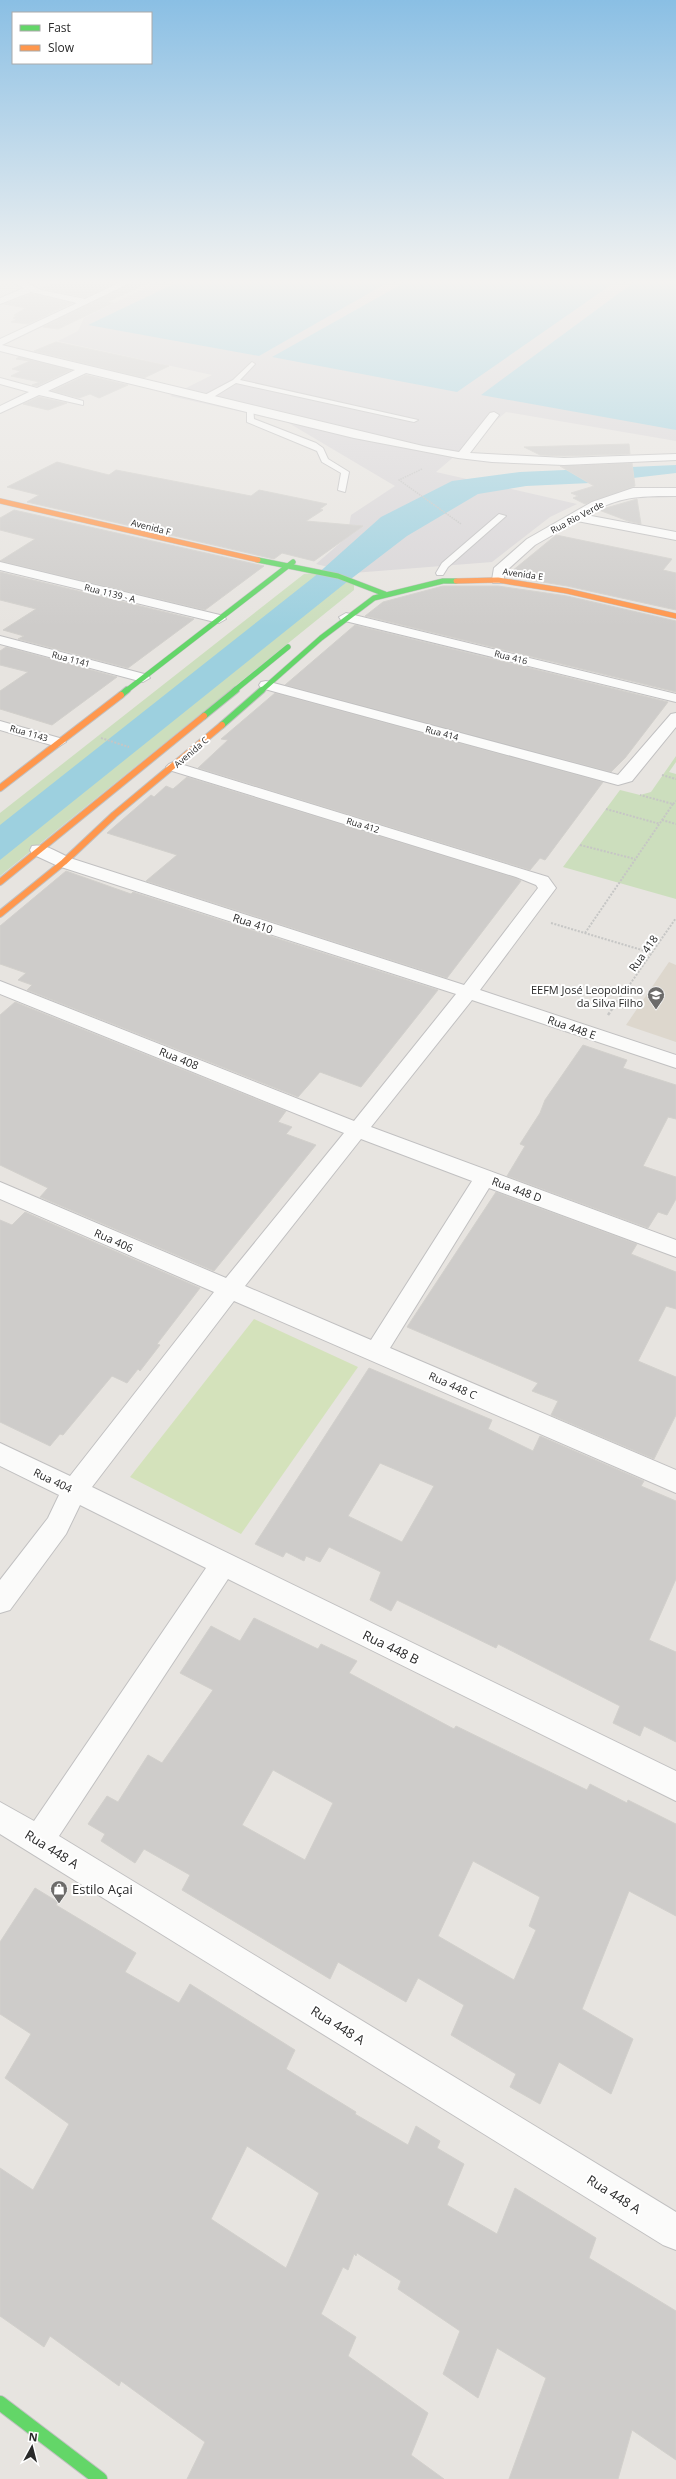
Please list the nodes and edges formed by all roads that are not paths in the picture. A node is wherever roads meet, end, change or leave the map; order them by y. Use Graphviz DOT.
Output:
graph roads {
  1 [pos="30,396"];
  2 [pos="52,396"];
  3 [pos="190,396"];
  4 [pos="210,396"];
  5 [pos="302,396"];
  6 [pos="204,399"];
  7 [pos="79,403"];
  8 [pos="250,408"];
  9 [pos="0,410"];
  10 [pos="494,415"];
  11 [pos="414,420"];
  12 [pos="462,455"];
  13 [pos="676,457"];
  14 [pos="342,490"];
  15 [pos="0,492"];
  16 [pos="676,492"];
  17 [pos="25,497"];
  18 [pos="0,500"];
  19 [pos="14,504"];
  20 [pos="502,516"];
  21 [pos="576,517"];
  22 [pos="676,536"];
  23 [pos="0,566"];
  24 [pos="296,566"];
  25 [pos="460,571"];
  26 [pos="480,571"];
  27 [pos="436,573"];
  28 [pos="514,573"];
  29 [pos="499,575"];
  30 [pos="564,580"];
  31 [pos="383,582"];
  32 [pos="369,586"];
  33 [pos="608,590"];
  34 [pos="358,592"];
  35 [pos="385,594"];
  36 [pos="676,616"];
  37 [pos="346,617"];
  38 [pos="219,619"];
  39 [pos="0,640"];
  40 [pos="293,643"];
  41 [pos="143,678"];
  42 [pos="266,685"];
  43 [pos="676,698"];
  44 [pos="676,716"];
  45 [pos="0,725"];
  46 [pos="58,742"];
  47 [pos="174,767"];
  48 [pos="0,788"];
  49 [pos="38,850"];
  50 [pos="64,862"];
  51 [pos="0,882"];
  52 [pos="0,914"];
  53 [pos="0,986"];
  54 [pos="468,992"];
  55 [pos="676,1062"];
  56 [pos="357,1130"];
  57 [pos="485,1177"];
  58 [pos="0,1190"];
  59 [pos="676,1249"];
  60 [pos="229,1290"];
  61 [pos="376,1351"];
  62 [pos="0,1454"];
  63 [pos="676,1482"];
  64 [pos="74,1491"];
  65 [pos="106,1507"];
  66 [pos="223,1565"];
  67 [pos="0,1601"];
  68 [pos="676,1786"];
  69 [pos="0,1816"];
  70 [pos="38,1841"];
  71 [pos="676,2232"];
  72 [pos="0,2403"];
  73 [pos="100,2479"];
  1 -- 9 [label="street"];
  2 -- 7 [label="street"];
  3 -- 6 [label="street"];
  4 -- 6 [label="lane"];
  5 -- 11 [label="lane"];
  6 -- 8 [label="street"];
  8 -- 12 [label="street"];
  8 -- 14 [label="lane"];
  10 -- 12 [label="street"];
  12 -- 13 [label="street"];
  15 -- 17 [label="street, Avenida F"];
  16 -- 21 [label="street, Rua Rio Verde"];
  17 -- 19 [label="street"];
  17 -- 24 [label="street, Avenida F"];
  18 -- 19 [label="street, Avenida F"];
  19 -- 24 [label="street, Avenida F"];
  20 -- 27 [label="lane"];
  21 -- 22 [label="street"];
  21 -- 29 [label="street, Rua Rio Verde"];
  23 -- 38 [label="street, Rua 1139 - A"];
  24 -- 32 [label="street"];
  24 -- 38 [label="street"];
  25 -- 27 [label="street"];
  26 -- 29 [label="street, Avenida E"];
  28 -- 29 [label="street, Avenida E"];
  29 -- 35 [label="street, Avenida E"];
  29 -- 36 [label="street, Avenida E"];
  30 -- 33 [label="street"];
  31 -- 32 [label="street"];
  32 -- 34 [label="street"];
  32 -- 35 [label="street"];
  35 -- 37 [label="street, Avenida C"];
  37 -- 42 [label="street, Avenida C"];
  37 -- 43 [label="street, Rua 416"];
  38 -- 41 [label="street"];
  39 -- 41 [label="street, Rua 1141"];
  40 -- 49 [label="street, Avenida C"];
  41 -- 46 [label="street"];
  42 -- 44 [label="street, Rua 414"];
  42 -- 47 [label="street, Avenida C"];
  45 -- 46 [label="street, Rua 1143"];
  46 -- 48 [label="street"];
  47 -- 50 [label="street, Avenida C"];
  47 -- 54 [label="street, Rua 412"];
  49 -- 50 [label="street, Rua 410"];
  49 -- 51 [label="street, Avenida C"];
  50 -- 52 [label="street, Avenida C"];
  50 -- 54 [label="street, Rua 410"];
  53 -- 56 [label="street, Rua 408"];
  54 -- 55 [label="street, Rua 448 E"];
  54 -- 56 [label="street"];
  56 -- 57 [label="street, Rua 448 D"];
  56 -- 60 [label="street"];
  57 -- 59 [label="street, Rua 448 D"];
  57 -- 61 [label="street"];
  58 -- 60 [label="street, Rua 406"];
  60 -- 61 [label="street, Rua 448 C"];
  60 -- 64 [label="street"];
  61 -- 63 [label="street, Rua 448 C"];
  62 -- 64 [label="street, Rua 404"];
  64 -- 65 [label="street, Rua 404"];
  64 -- 67 [label="street"];
  65 -- 66 [label="street, Rua 448 B"];
  66 -- 68 [label="street, Rua 448 B"];
  66 -- 70 [label="street"];
  69 -- 70 [label="street, Rua 448 A"];
  70 -- 71 [label="street, Rua 448 A"];
  72 -- 73 [label="street"];
}
